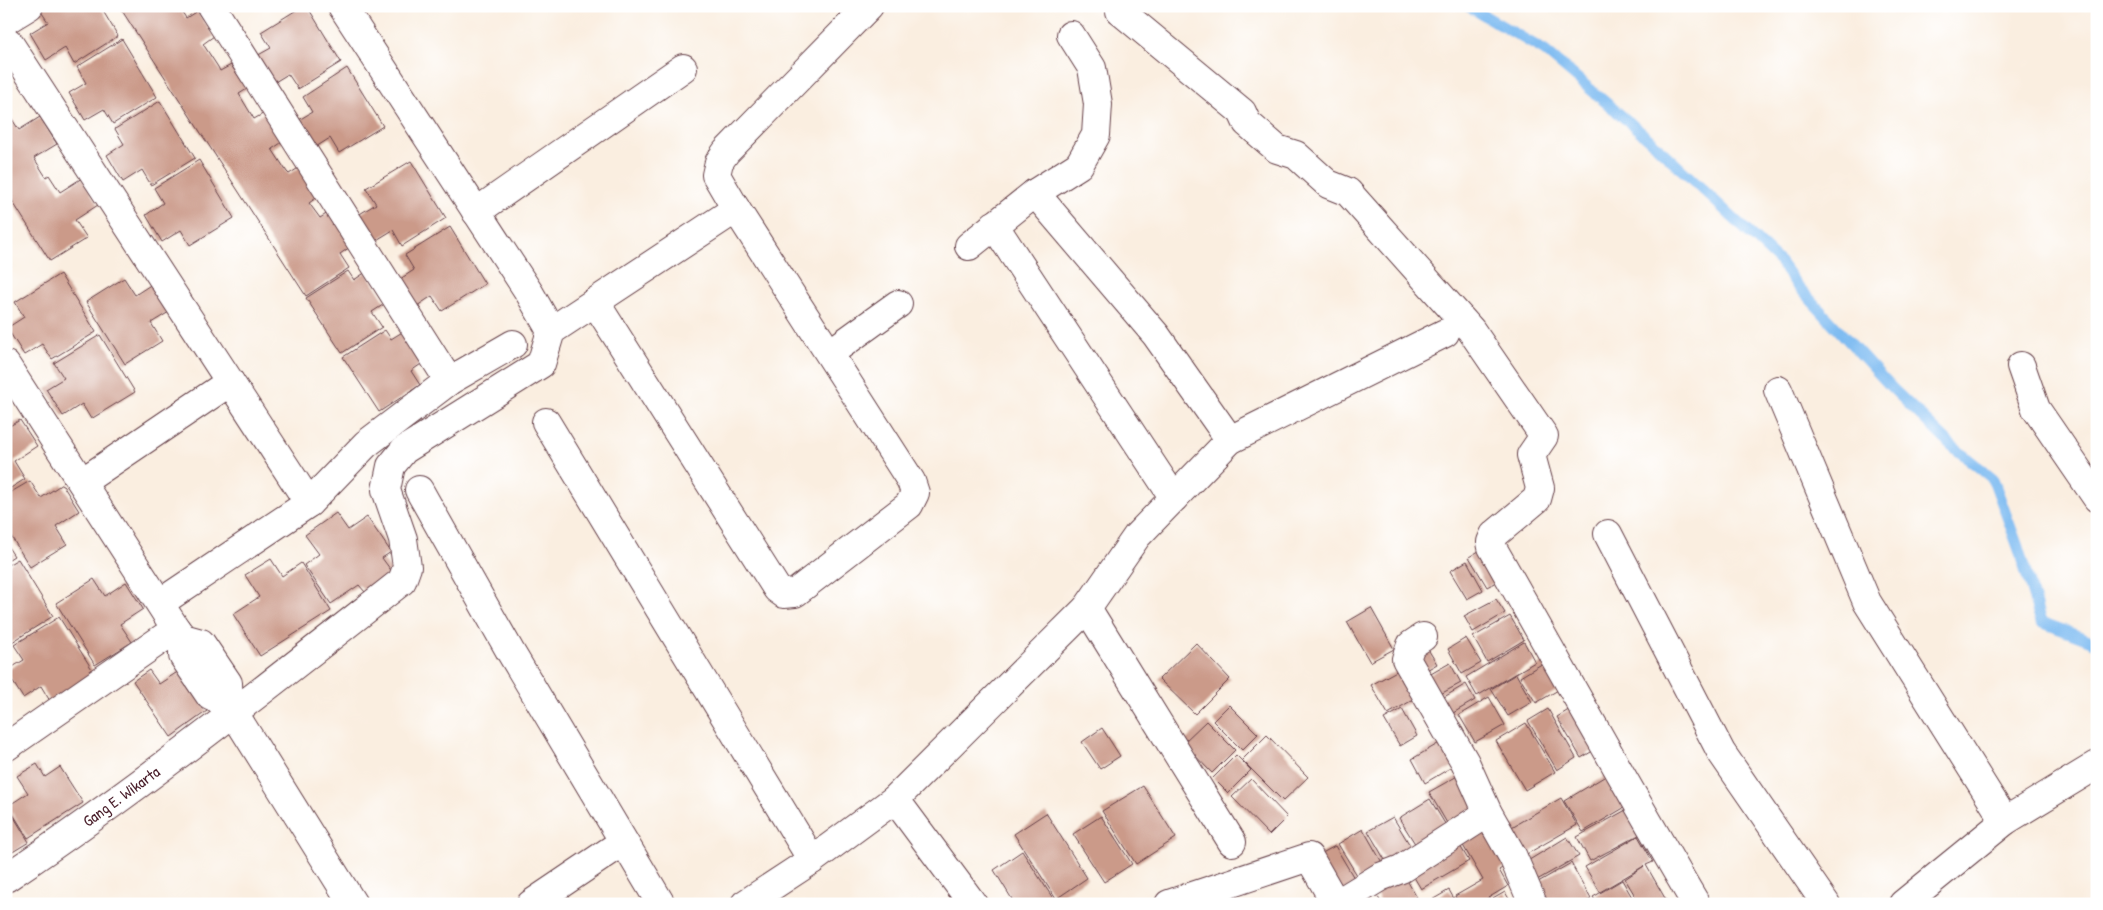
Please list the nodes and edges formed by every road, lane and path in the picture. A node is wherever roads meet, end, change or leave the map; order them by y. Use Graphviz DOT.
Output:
graph roads {
  1 [pos="29,6"];
  2 [pos="211,6"];
  3 [pos="342,6"];
  4 [pos="869,6"];
  5 [pos="1120,12"];
  6 [pos="8,32"];
  7 [pos="1071,36"];
  8 [pos="684,68"];
  9 [pos="1035,193"];
  10 [pos="736,209"];
  11 [pos="476,212"];
  12 [pos="994,225"];
  13 [pos="969,246"];
  14 [pos="595,302"];
  15 [pos="898,304"];
  16 [pos="551,331"];
  17 [pos="1445,333"];
  18 [pos="513,344"];
  19 [pos="830,353"];
  20 [pos="6,365"];
  21 [pos="2021,366"];
  22 [pos="449,381"];
  23 [pos="230,382"];
  24 [pos="1778,390"];
  25 [pos="546,422"];
  26 [pos="1230,440"];
  27 [pos="82,482"];
  28 [pos="419,490"];
  29 [pos="1174,498"];
  30 [pos="2097,498"];
  31 [pos="309,503"];
  32 [pos="1608,534"];
  33 [pos="160,604"];
  34 [pos="1087,608"];
  35 [pos="179,633"];
  36 [pos="1423,637"];
  37 [pos="231,709"];
  38 [pos="10,736"];
  39 [pos="2097,765"];
  40 [pos="895,799"];
  41 [pos="1488,813"];
  42 [pos="2005,821"];
  43 [pos="623,842"];
  44 [pos="1232,842"];
  45 [pos="812,860"];
  46 [pos="6,878"];
  47 [pos="353,904"];
  48 [pos="531,904"];
  49 [pos="661,904"];
  50 [pos="745,904"];
  51 [pos="972,904"];
  52 [pos="1169,904"];
  53 [pos="1336,904"];
  54 [pos="1533,904"];
  55 [pos="1696,904"];
  56 [pos="1826,904"];
  57 [pos="1903,904"];
  1 -- 6 [label="street"];
  2 -- 22 [label="street"];
  3 -- 11 [label="street"];
  4 -- 10 [label="street"];
  5 -- 55 [label="street"];
  6 -- 23 [label="street"];
  7 -- 9 [label="street"];
  8 -- 11 [label="street"];
  9 -- 12 [label="street"];
  9 -- 26 [label="street"];
  10 -- 14 [label="street"];
  10 -- 19 [label="street"];
  11 -- 16 [label="street"];
  12 -- 13 [label="street"];
  12 -- 29 [label="street"];
  14 -- 16 [label="street"];
  14 -- 19 [label="street"];
  15 -- 19 [label="street"];
  16 -- 37 [label="street, Gang E. Wikarta"];
  17 -- 26 [label="street"];
  18 -- 22 [label="street"];
  20 -- 27 [label="street"];
  21 -- 30 [label="street"];
  22 -- 31 [label="street"];
  23 -- 27 [label="street"];
  23 -- 31 [label="street"];
  24 -- 42 [label="street"];
  25 -- 45 [label="street"];
  26 -- 29 [label="street"];
  27 -- 33 [label="street"];
  28 -- 43 [label="street"];
  29 -- 34 [label="street"];
  31 -- 33 [label="street"];
  32 -- 56 [label="street"];
  33 -- 35 [label="street"];
  34 -- 40 [label="street"];
  34 -- 44 [label="street"];
  35 -- 37 [label="street"];
  35 -- 38 [label="street"];
  36 -- 41 [label="street"];
  37 -- 46 [label="street, Gang E. Wikarta"];
  37 -- 47 [label="street"];
  39 -- 42 [label="street"];
  40 -- 45 [label="street"];
  40 -- 51 [label="street"];
  41 -- 53 [label="street"];
  41 -- 54 [label="street"];
  42 -- 57 [label="street"];
  43 -- 48 [label="street"];
  43 -- 49 [label="street"];
  45 -- 50 [label="street"];
  52 -- 53 [label="street"];
}
